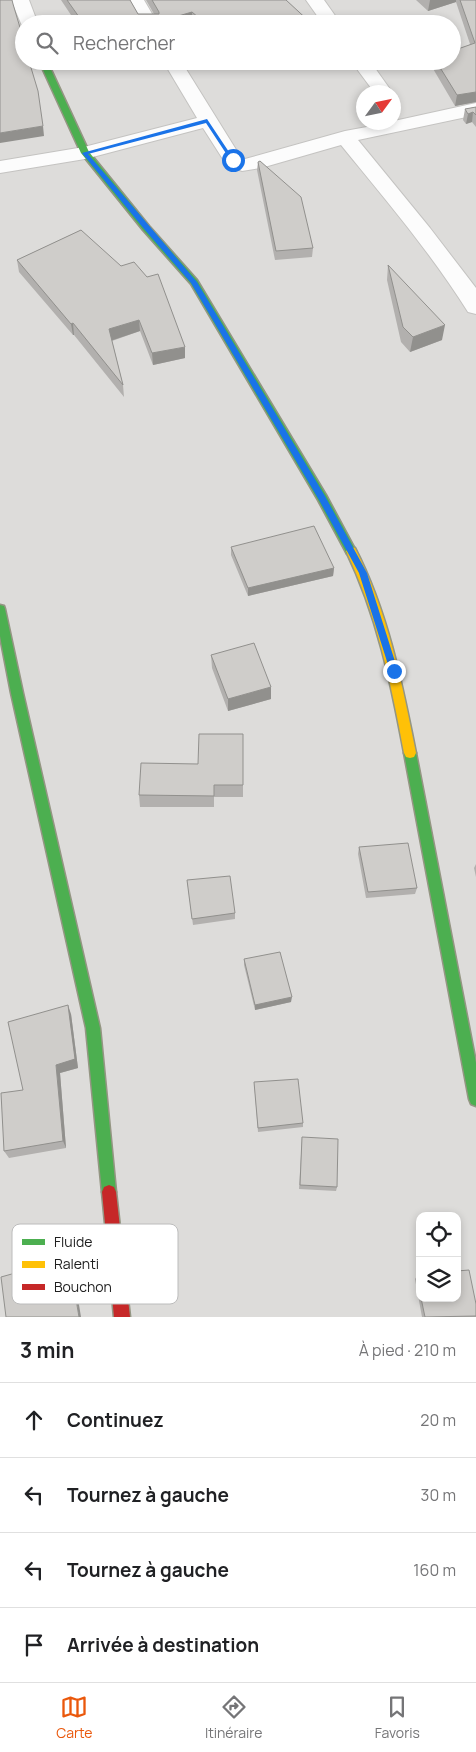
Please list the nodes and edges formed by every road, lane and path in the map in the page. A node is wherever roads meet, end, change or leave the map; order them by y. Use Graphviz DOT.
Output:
graph roads {
  1 [pos="20,0"];
  2 [pos="135,0"];
  3 [pos="315,0"];
  4 [pos="26,15"];
  5 [pos="144,15"];
  6 [pos="326,15"];
  7 [pos="47,70"];
  8 [pos="177,70"];
  9 [pos="367,70"];
  10 [pos="378,85"];
  11 [pos="476,109"];
  12 [pos="401,117"];
  13 [pos="207,121"];
  14 [pos="405,123"];
  15 [pos="345,137"];
  16 [pos="84,153"];
  17 [pos="0,166"];
  18 [pos="476,307"];
  19 [pos="0,609"];
  20 [pos="476,1099"];
  21 [pos="113,1224"];
  22 [pos="121,1304"];
  23 [pos="122,1317"];
  1 -- 4 [label="street"];
  2 -- 5 [label="street"];
  3 -- 6 [label="street"];
  7 -- 16 [label="street"];
  8 -- 13 [label="street"];
  9 -- 10 [label="street"];
  11 -- 14 [label="street"];
  12 -- 14 [label="street"];
  13 -- 15 [label="street"];
  13 -- 16 [label="street"];
  14 -- 15 [label="street"];
  15 -- 18 [label="street"];
  16 -- 17 [label="street"];
  16 -- 20 [label="street"];
  19 -- 21 [label="street"];
  22 -- 23 [label="street"];
}
